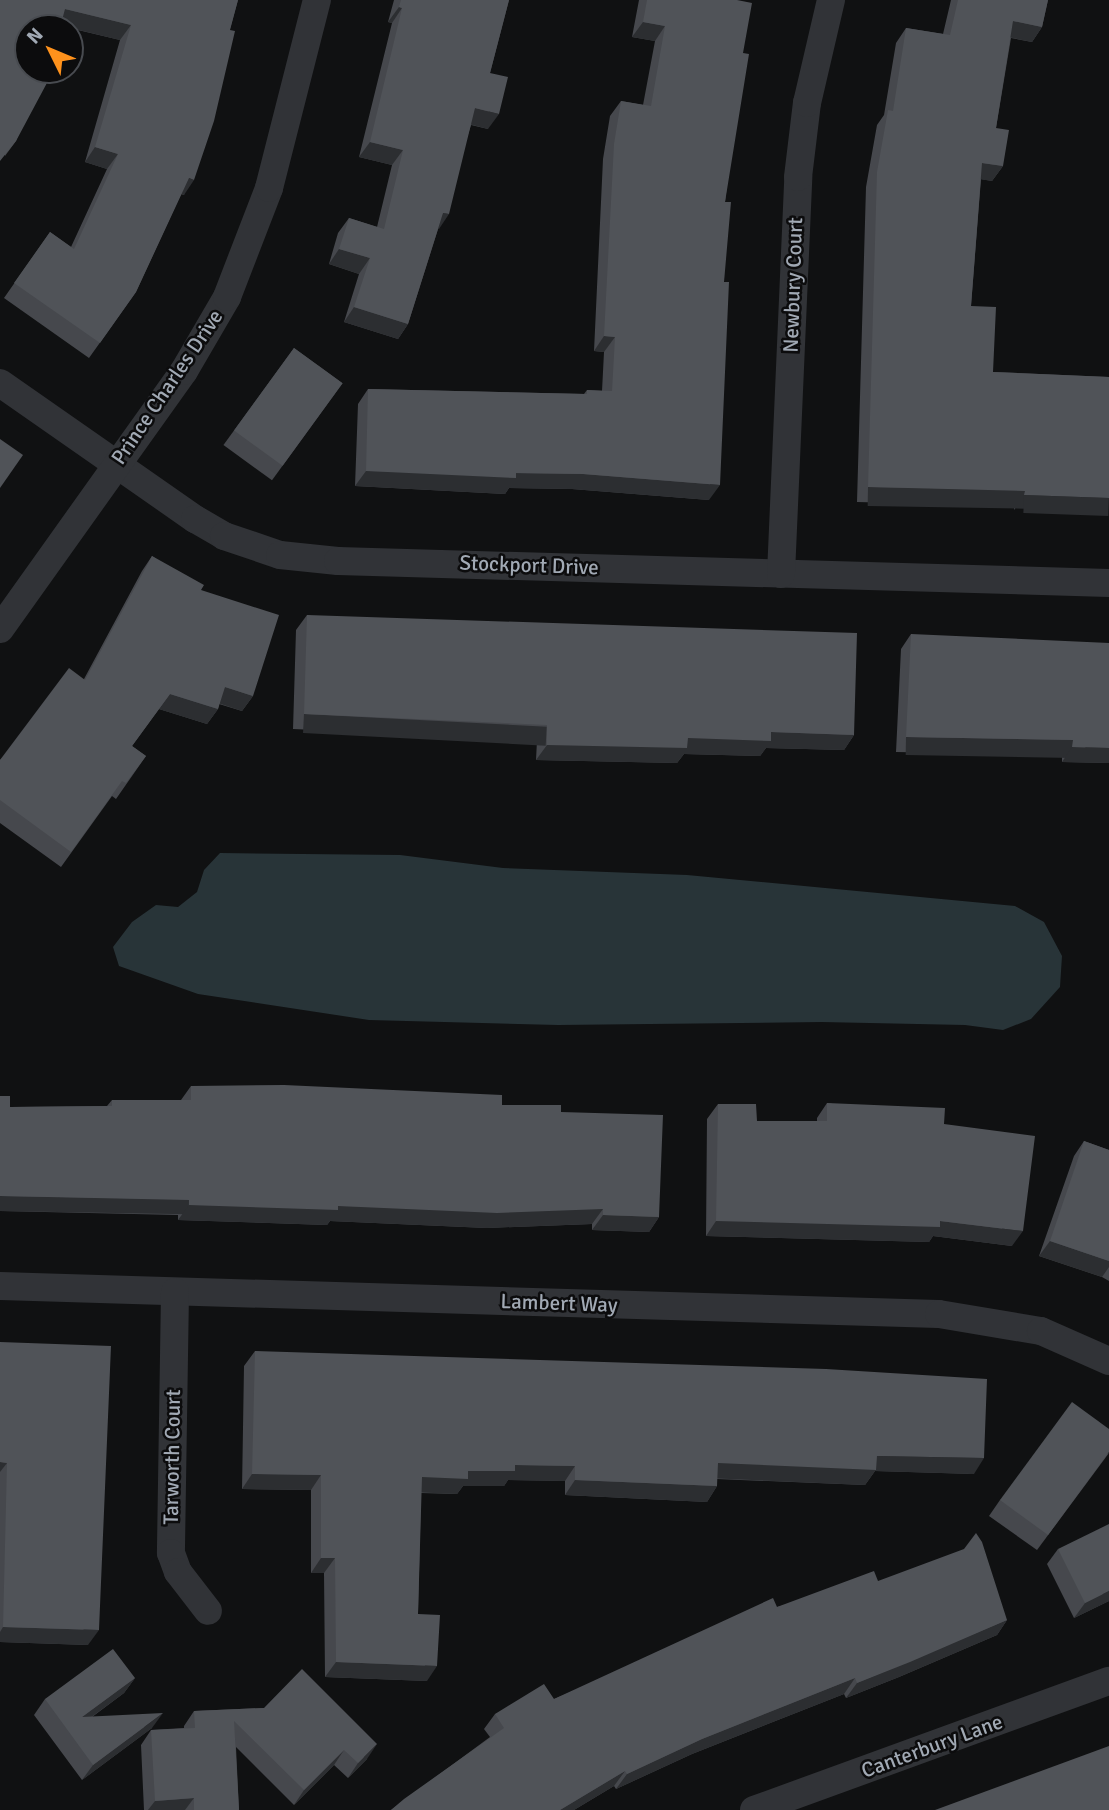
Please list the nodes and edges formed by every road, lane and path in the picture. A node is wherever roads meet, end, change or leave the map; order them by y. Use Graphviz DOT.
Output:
graph roads {
  1 [pos="317,0"];
  2 [pos="831,0"];
  3 [pos="0,383"];
  4 [pos="116,464"];
  5 [pos="781,574"];
  6 [pos="1109,583"];
  7 [pos="0,629"];
  8 [pos="0,1286"];
  9 [pos="175,1292"];
  10 [pos="1109,1361"];
  11 [pos="208,1611"];
  12 [pos="1109,1681"];
  13 [pos="754,1810"];
  1 -- 4 [label="street, Prince Charles Drive"];
  2 -- 5 [label="street, Newbury Court"];
  3 -- 4 [label="street, Stockport Drive"];
  4 -- 5 [label="street, Stockport Drive"];
  4 -- 7 [label="street, Prince Charles Drive"];
  5 -- 6 [label="street, Stockport Drive"];
  8 -- 9 [label="street, Lambert Way"];
  9 -- 10 [label="street, Lambert Way"];
  9 -- 11 [label="street, Tarworth Court"];
  12 -- 13 [label="street, Canterbury Lane"];
}
